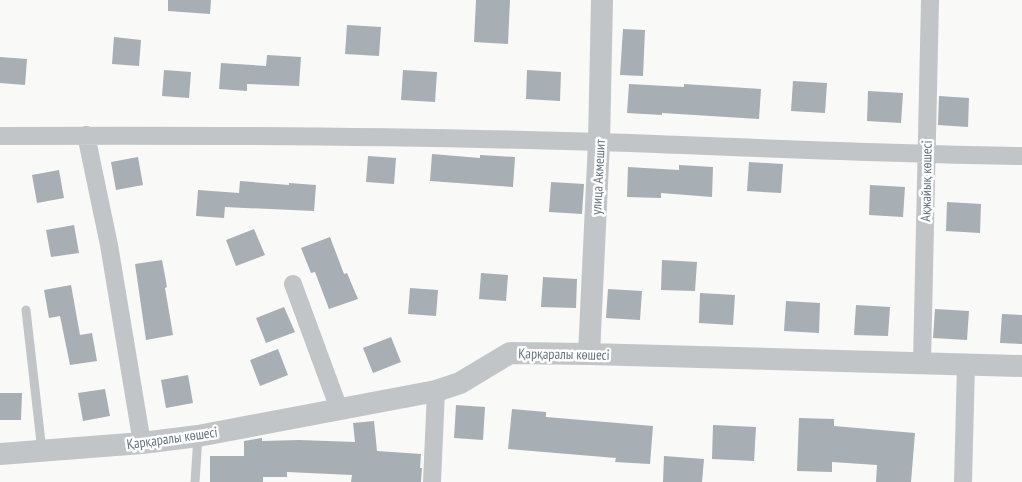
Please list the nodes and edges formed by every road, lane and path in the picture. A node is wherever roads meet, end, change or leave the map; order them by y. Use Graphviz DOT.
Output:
graph roads {
  1 [pos="602,0"];
  2 [pos="930,0"];
  3 [pos="86,135"];
  4 [pos="0,136"];
  5 [pos="600,142"];
  6 [pos="927,154"];
  7 [pos="1022,156"];
  8 [pos="293,284"];
  9 [pos="26,310"];
  10 [pos="589,354"];
  11 [pos="922,362"];
  12 [pos="966,364"];
  13 [pos="1022,366"];
  14 [pos="436,391"];
  15 [pos="339,409"];
  16 [pos="198,436"];
  17 [pos="142,443"];
  18 [pos="42,451"];
  19 [pos="0,454"];
  20 [pos="195,482"];
  21 [pos="432,482"];
  22 [pos="963,482"];
  1 -- 5 [label="street, улица Акмешит"];
  2 -- 6 [label="street, Ақжайық көшесі"];
  3 -- 4 [label="street"];
  3 -- 5 [label="street"];
  3 -- 17 [label="street"];
  5 -- 6 [label="street"];
  5 -- 10 [label="street, улица Акмешит"];
  6 -- 7 [label="street"];
  6 -- 11 [label="street, Ақжайық көшесі"];
  8 -- 15 [label="street"];
  9 -- 18 [label="lane"];
  10 -- 11 [label="street, Қарқаралы көшесі"];
  10 -- 14 [label="street, Қарқаралы көшесі"];
  11 -- 12 [label="street, Қарқаралы көшесі"];
  12 -- 13 [label="street, Қарқаралы көшесі"];
  12 -- 22 [label="street"];
  14 -- 15 [label="street, Қарқаралы көшесі"];
  14 -- 21 [label="street"];
  15 -- 16 [label="street, Қарқаралы көшесі"];
  16 -- 17 [label="street, Қарқаралы көшесі"];
  16 -- 20 [label="lane"];
  17 -- 18 [label="street, Қарқаралы көшесі"];
  18 -- 19 [label="street, Қарқаралы көшесі"];
}
